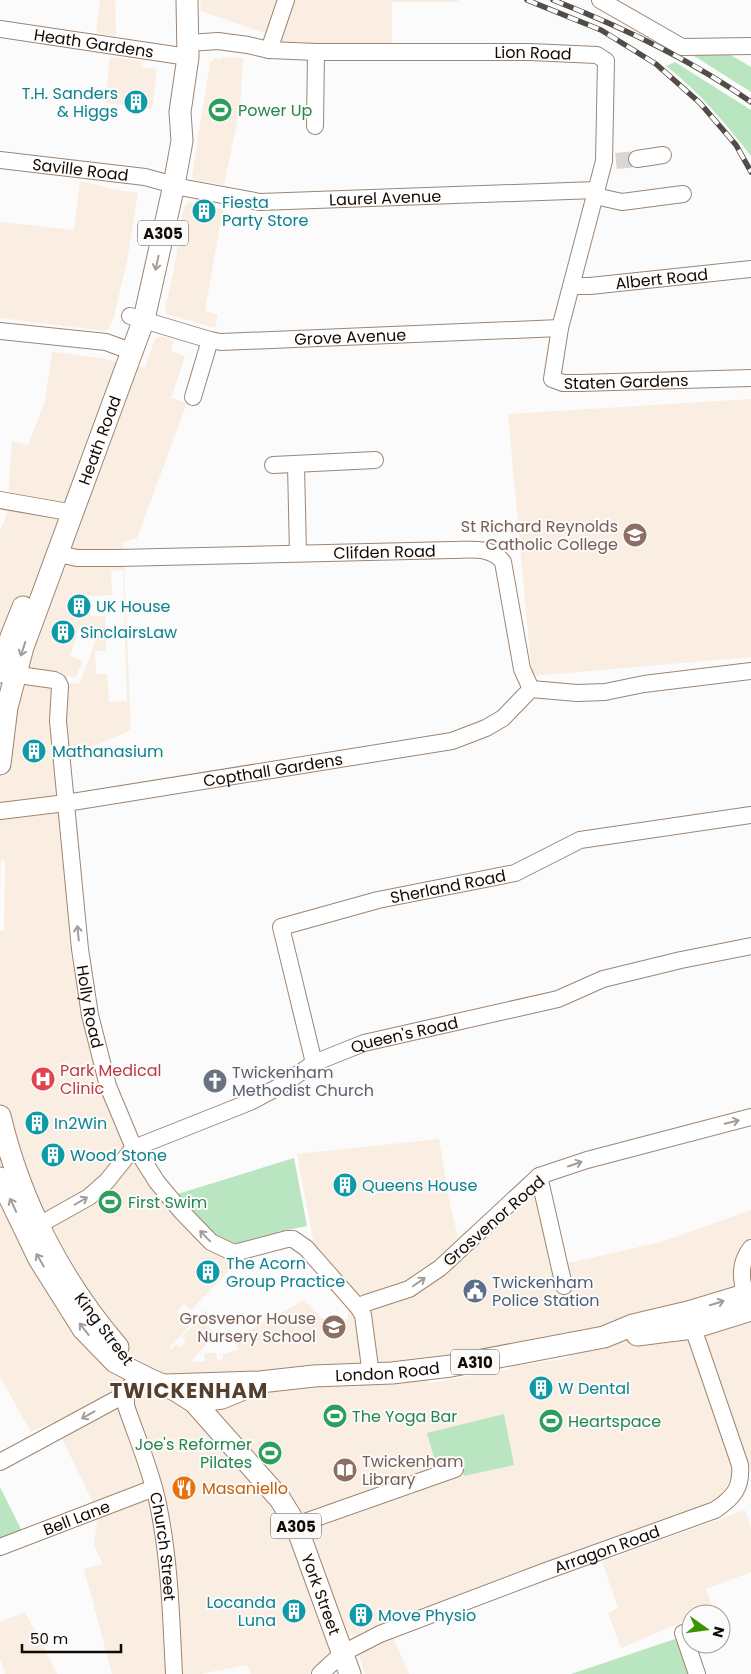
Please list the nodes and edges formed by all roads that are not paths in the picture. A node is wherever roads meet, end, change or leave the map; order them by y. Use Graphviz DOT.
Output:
graph roads {
  1 [pos="187,0"];
  2 [pos="286,0"];
  3 [pos="600,0"];
  4 [pos="0,29"];
  5 [pos="751,46"];
  6 [pos="188,50"];
  7 [pos="269,50"];
  8 [pos="316,52"];
  9 [pos="315,126"];
  10 [pos="662,155"];
  11 [pos="637,158"];
  12 [pos="0,160"];
  13 [pos="167,183"];
  14 [pos="596,193"];
  15 [pos="683,194"];
  16 [pos="751,269"];
  17 [pos="572,286"];
  18 [pos="137,318"];
  19 [pos="560,328"];
  20 [pos="0,331"];
  21 [pos="210,340"];
  22 [pos="126,350"];
  23 [pos="751,378"];
  24 [pos="193,397"];
  25 [pos="375,460"];
  26 [pos="273,465"];
  27 [pos="296,465"];
  28 [pos="0,500"];
  29 [pos="67,512"];
  30 [pos="298,553"];
  31 [pos="59,554"];
  32 [pos="751,671"];
  33 [pos="5,673"];
  34 [pos="531,689"];
  35 [pos="0,764"];
  36 [pos="66,803"];
  37 [pos="0,811"];
  38 [pos="751,815"];
  39 [pos="751,946"];
  40 [pos="314,1063"];
  41 [pos="0,1116"];
  42 [pos="751,1117"];
  43 [pos="135,1148"];
  44 [pos="539,1176"];
  45 [pos="0,1178"];
  46 [pos="32,1229"];
  47 [pos="751,1248"];
  48 [pos="564,1286"];
  49 [pos="749,1302"];
  50 [pos="358,1307"];
  51 [pos="690,1320"];
  52 [pos="137,1373"];
  53 [pos="371,1375"];
  54 [pos="260,1382"];
  55 [pos="163,1384"];
  56 [pos="126,1394"];
  57 [pos="194,1402"];
  58 [pos="0,1462"];
  59 [pos="454,1469"];
  60 [pos="154,1488"];
  61 [pos="296,1525"];
  62 [pos="0,1547"];
  63 [pos="343,1653"];
  64 [pos="691,1654"];
  65 [pos="174,1674"];
  66 [pos="320,1674"];
  67 [pos="350,1674"];
  68 [pos="697,1674"];
  1 -- 6 [label="main road, Heath Road / A305"];
  2 -- 7 [label="street"];
  3 -- 5 [label="street"];
  4 -- 6 [label="street, Heath Gardens"];
  6 -- 7 [label="street, Lion Road"];
  6 -- 13 [label="main road, Heath Road / A305"];
  7 -- 8 [label="street, Lion Road"];
  8 -- 9 [label="street"];
  8 -- 14 [label="street, Lion Road"];
  10 -- 11 [label="street"];
  12 -- 13 [label="street, Saville Road"];
  13 -- 14 [label="street, Laurel Avenue"];
  13 -- 18 [label="main road, Heath Road / A305"];
  14 -- 15 [label="street, Laurel Avenue"];
  14 -- 17 [label="street, Lion Road"];
  16 -- 17 [label="street, Albert Road"];
  17 -- 19 [label="street, Lion Road"];
  18 -- 21 [label="street, Grove Avenue"];
  18 -- 22 [label="main road, Heath Road / A305"];
  19 -- 21 [label="street, Grove Avenue"];
  19 -- 23 [label="street, Staten Gardens"];
  20 -- 22 [label="street"];
  21 -- 24 [label="street"];
  22 -- 29 [label="main road, Heath Road / A305"];
  25 -- 27 [label="street"];
  26 -- 27 [label="street"];
  27 -- 30 [label="street"];
  28 -- 29 [label="street"];
  29 -- 31 [label="main road, Heath Road / A305"];
  29 -- 33 [label="main road, Heath Road / A305"];
  30 -- 31 [label="street, Clifden Road"];
  30 -- 34 [label="street, Clifden Road"];
  31 -- 33 [label="main road, Heath Road / A305, one-way"];
  32 -- 34 [label="street"];
  33 -- 35 [label="main road, Heath Road / A305"];
  33 -- 36 [label="street, Holly Road"];
  34 -- 36 [label="street, Copthall Gardens"];
  36 -- 37 [label="street, Copthall Gardens"];
  43 -- 36 [label="street, Holly Road, one-way"];
  38 -- 40 [label="street, Sherland Road"];
  39 -- 40 [label="street, Queen's Road"];
  40 -- 43 [label="street, Queen's Road"];
  41 -- 46 [label="main road, King Street"];
  44 -- 42 [label="street, Grosvenor Road, one-way"];
  46 -- 43 [label="street, Queen's Road, one-way"];
  50 -- 43 [label="street, Holly Road, one-way"];
  44 -- 48 [label="street"];
  50 -- 44 [label="street, Grosvenor Road, one-way"];
  46 -- 45 [label="main road, King Street, one-way"];
  46 -- 52 [label="main road, King Street"];
  47 -- 49 [label="street"];
  49 -- 51 [label="main road, London Road / A310"];
  50 -- 53 [label="street, Holly Road"];
  51 -- 53 [label="main road, London Road / A310"];
  51 -- 63 [label="street, Arragon Road"];
  52 -- 55 [label="main road, London Road / A310"];
  52 -- 56 [label="street"];
  53 -- 54 [label="main road, London Road / A310"];
  54 -- 55 [label="main road, London Road / A310"];
  54 -- 57 [label="main road, London Road / A310"];
  55 -- 57 [label="main road, London Road / A310"];
  56 -- 58 [label="street, one-way"];
  56 -- 60 [label="street, Church Street"];
  57 -- 61 [label="main road, York Street / A305"];
  59 -- 61 [label="street"];
  60 -- 62 [label="street, Bell Lane"];
  60 -- 65 [label="street, Church Street"];
  61 -- 63 [label="main road, York Street / A305"];
  63 -- 66 [label="street, Arragon Road"];
  63 -- 67 [label="main road, York Street / A305"];
  64 -- 68 [label="street"];
}
